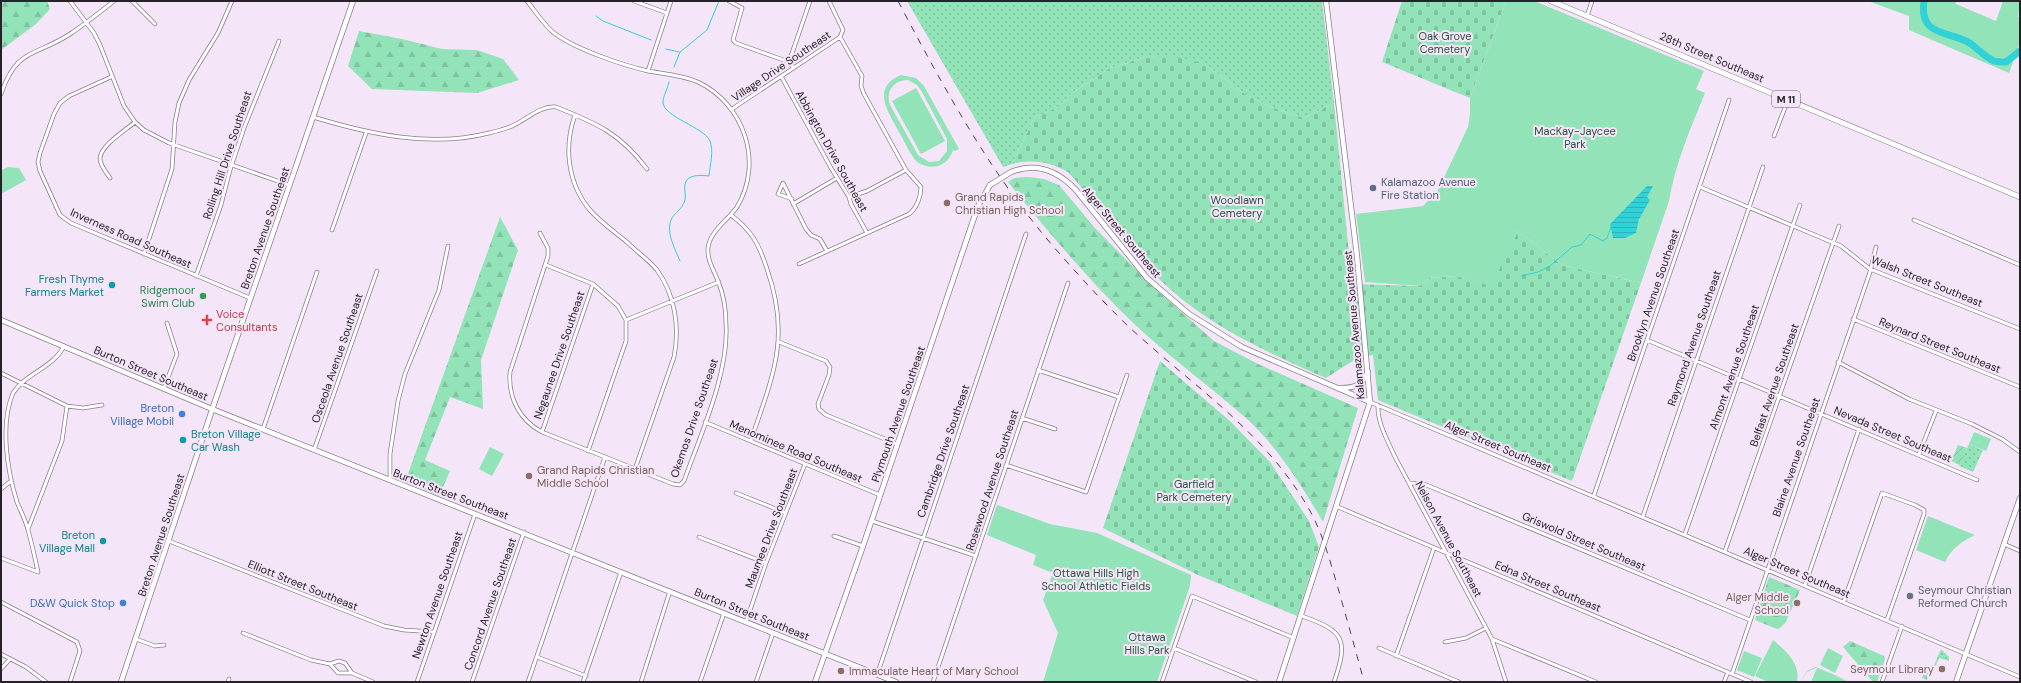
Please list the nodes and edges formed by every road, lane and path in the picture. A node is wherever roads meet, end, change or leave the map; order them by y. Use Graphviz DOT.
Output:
graph roads {
  1 [pos="70,1"];
  2 [pos="114,1"];
  3 [pos="132,1"];
  4 [pos="232,1"];
  5 [pos="353,1"];
  6 [pos="527,1"];
  7 [pos="634,1"];
  8 [pos="671,1"];
  9 [pos="729,1"];
  10 [pos="810,1"];
  11 [pos="829,1"];
  12 [pos="1326,1"];
  13 [pos="1551,1"];
  14 [pos="1592,1"];
  15 [pos="667,13"];
  16 [pos="1587,16"];
  17 [pos="86,22"];
  18 [pos="155,24"];
  19 [pos="840,38"];
  20 [pos="279,41"];
  21 [pos="789,62"];
  22 [pos="794,68"];
  23 [pos="648,71"];
  24 [pos="781,76"];
  25 [pos="111,77"];
  26 [pos="2,90"];
  27 [pos="1,94"];
  28 [pos="1729,100"];
  29 [pos="1788,100"];
  30 [pos="732,109"];
  31 [pos="576,114"];
  32 [pos="313,117"];
  33 [pos="135,122"];
  34 [pos="366,133"];
  35 [pos="1774,136"];
  36 [pos="174,145"];
  37 [pos="231,165"];
  38 [pos="1763,167"];
  39 [pos="647,169"];
  40 [pos="1019,169"];
  41 [pos="906,170"];
  42 [pos="110,178"];
  43 [pos="838,178"];
  44 [pos="289,185"];
  45 [pos="1700,187"];
  46 [pos="849,197"];
  47 [pos="2020,197"];
  48 [pos="792,199"];
  49 [pos="793,204"];
  50 [pos="1800,205"];
  51 [pos="1749,207"];
  52 [pos="730,215"];
  53 [pos="1914,220"];
  54 [pos="1793,226"];
  55 [pos="1839,226"];
  56 [pos="332,230"];
  57 [pos="540,233"];
  58 [pos="867,233"];
  59 [pos="1026,234"];
  60 [pos="1833,243"];
  61 [pos="448,246"];
  62 [pos="1876,247"];
  63 [pos="827,251"];
  64 [pos="144,254"];
  65 [pos="799,264"];
  66 [pos="546,265"];
  67 [pos="2020,265"];
  68 [pos="1870,269"];
  69 [pos="377,271"];
  70 [pos="317,272"];
  71 [pos="196,276"];
  72 [pos="719,282"];
  73 [pos="593,284"];
  74 [pos="1068,284"];
  75 [pos="250,298"];
  76 [pos="672,302"];
  77 [pos="1853,319"];
  78 [pos="1,320"];
  79 [pos="626,320"];
  80 [pos="167,323"];
  81 [pos="2020,328"];
  82 [pos="1647,340"];
  83 [pos="779,342"];
  84 [pos="64,346"];
  85 [pos="1696,360"];
  86 [pos="1838,362"];
  87 [pos="1038,370"];
  88 [pos="1369,371"];
  89 [pos="1,372"];
  90 [pos="1127,375"];
  91 [pos="1739,378"];
  92 [pos="21,383"];
  93 [pos="2020,387"];
  94 [pos="164,388"];
  95 [pos="1339,388"];
  96 [pos="1780,395"];
  97 [pos="1119,397"];
  98 [pos="1370,402"];
  99 [pos="102,405"];
  100 [pos="1378,405"];
  101 [pos="67,406"];
  102 [pos="212,409"];
  103 [pos="1936,411"];
  104 [pos="1821,413"];
  105 [pos="1022,418"];
  106 [pos="705,422"];
  107 [pos="263,429"];
  108 [pos="1055,429"];
  109 [pos="1859,429"];
  110 [pos="542,432"];
  111 [pos="751,440"];
  112 [pos="897,444"];
  113 [pos="314,450"];
  114 [pos="588,450"];
  115 [pos="2020,452"];
  116 [pos="1918,454"];
  117 [pos="605,457"];
  118 [pos="805,464"];
  119 [pos="1006,465"];
  120 [pos="636,469"];
  121 [pos="390,480"];
  122 [pos="1976,480"];
  123 [pos="11,481"];
  124 [pos="1410,483"];
  125 [pos="1,489"];
  126 [pos="736,493"];
  127 [pos="880,495"];
  128 [pos="1594,495"];
  129 [pos="2020,498"];
  130 [pos="1338,507"];
  131 [pos="475,513"];
  132 [pos="786,513"];
  133 [pos="1643,516"];
  134 [pos="872,521"];
  135 [pos="28,529"];
  136 [pos="524,532"];
  137 [pos="1685,534"];
  138 [pos="834,536"];
  139 [pos="699,537"];
  140 [pos="923,538"];
  141 [pos="169,541"];
  142 [pos="2004,544"];
  143 [pos="863,546"];
  144 [pos="1434,548"];
  145 [pos="1725,551"];
  146 [pos="2020,551"];
  147 [pos="573,552"];
  148 [pos="1447,553"];
  149 [pos="976,556"];
  150 [pos="1,558"];
  151 [pos="766,563"];
  152 [pos="1767,568"];
  153 [pos="622,571"];
  154 [pos="1805,585"];
  155 [pos="670,591"];
  156 [pos="1,602"];
  157 [pos="1844,602"];
  158 [pos="724,613"];
  159 [pos="1302,616"];
  160 [pos="1750,620"];
  161 [pos="1887,620"];
  162 [pos="746,622"];
  163 [pos="1902,626"];
  164 [pos="1486,628"];
  165 [pos="434,632"];
  166 [pos="773,632"];
  167 [pos="243,633"];
  168 [pos="1294,638"];
  169 [pos="136,639"];
  170 [pos="1492,639"];
  171 [pos="1445,642"];
  172 [pos="164,645"];
  173 [pos="1174,648"];
  174 [pos="1379,648"];
  175 [pos="825,653"];
  176 [pos="1966,653"];
  177 [pos="1,654"];
  178 [pos="1396,656"];
  179 [pos="537,657"];
  180 [pos="10,659"];
  181 [pos="330,664"];
  182 [pos="1,669"];
  183 [pos="352,673"];
  184 [pos="1730,673"];
  185 [pos="877,674"];
  186 [pos="586,676"];
  187 [pos="2020,677"];
  188 [pos="46,682"];
  189 [pos="70,682"];
  190 [pos="121,682"];
  191 [pos="373,682"];
  192 [pos="416,682"];
  193 [pos="472,682"];
  194 [pos="528,682"];
  195 [pos="583,682"];
  196 [pos="641,682"];
  197 [pos="700,682"];
  198 [pos="756,682"];
  199 [pos="815,682"];
  200 [pos="896,682"];
  201 [pos="933,682"];
  202 [pos="1162,682"];
  203 [pos="1256,682"];
  204 [pos="1279,682"];
  205 [pos="1334,682"];
  206 [pos="1459,682"];
  207 [pos="1506,682"];
  208 [pos="1596,682"];
  209 [pos="1724,682"];
  210 [pos="1751,682"];
  211 [pos="1882,682"];
  212 [pos="1956,682"];
  1 -- 17 [label="street"];
  2 -- 17 [label="street"];
  3 -- 18 [label="street"];
  4 -- 36 [label="street"];
  5 -- 32 [label="main road, Breton Avenue Southeast"];
  6 -- 23 [label="street, Okemos Drive Southeast"];
  7 -- 15 [label="street"];
  8 -- 15 [label="street"];
  9 -- 21 [label="street"];
  10 -- 21 [label="street"];
  11 -- 19 [label="street, Village Drive Southeast"];
  12 -- 88 [label="main road, Kalamazoo Avenue Southeast"];
  13 -- 16 [label="main road, 28th Street Southeast / M 11"];
  14 -- 16 [label="street"];
  15 -- 23 [label="street"];
  16 -- 29 [label="main road, 28th Street Southeast / M 11"];
  17 -- 25 [label="street"];
  17 -- 26 [label="street"];
  19 -- 22 [label="street, Village Drive Southeast"];
  19 -- 41 [label="street, Village Drive Southeast"];
  20 -- 37 [label="street, Rolling Hill Drive Southeast"];
  21 -- 22 [label="street"];
  22 -- 24 [label="street, Village Drive Southeast"];
  23 -- 30 [label="street, Okemos Drive Southeast"];
  24 -- 30 [label="street, Village Drive Southeast"];
  24 -- 43 [label="street, Abbington Drive Southeast"];
  25 -- 33 [label="street"];
  25 -- 64 [label="street, Inverness Road Southeast"];
  26 -- 27 [label="street"];
  28 -- 45 [label="street, Brooklyn Avenue Southeast"];
  29 -- 35 [label="street"];
  29 -- 47 [label="main road, 28th Street Southeast / M 11"];
  30 -- 52 [label="street, Okemos Drive Southeast"];
  31 -- 34 [label="street"];
  31 -- 39 [label="street"];
  31 -- 76 [label="street"];
  32 -- 34 [label="street"];
  32 -- 44 [label="main road, Breton Avenue Southeast"];
  33 -- 36 [label="street"];
  33 -- 42 [label="street"];
  34 -- 56 [label="street"];
  36 -- 37 [label="street"];
  36 -- 64 [label="street"];
  37 -- 44 [label="street"];
  37 -- 71 [label="street, Rolling Hill Drive Southeast"];
  38 -- 51 [label="street, Raymond Avenue Southeast"];
  40 -- 95 [label="main road, Alger Street Southeast"];
  40 -- 112 [label="main road, Plymouth Avenue Southeast, bridge"];
  41 -- 46 [label="street"];
  41 -- 58 [label="street, Village Drive Southeast"];
  43 -- 46 [label="street, Abbington Drive Southeast"];
  43 -- 49 [label="street"];
  44 -- 75 [label="main road, Breton Avenue Southeast"];
  45 -- 51 [label="street, Walsh Street Southeast"];
  45 -- 82 [label="street, Brooklyn Avenue Southeast"];
  46 -- 58 [label="street, Abbington Drive Southeast"];
  48 -- 48 [label="street"];
  48 -- 49 [label="street"];
  49 -- 63 [label="street"];
  50 -- 54 [label="street, Almont Avenue Southeast"];
  51 -- 54 [label="street, Walsh Street Southeast"];
  51 -- 85 [label="street, Raymond Avenue Southeast"];
  52 -- 72 [label="street, Okemos Drive Southeast"];
  52 -- 83 [label="street"];
  53 -- 67 [label="street"];
  54 -- 60 [label="street, Walsh Street Southeast"];
  54 -- 91 [label="street, Almont Avenue Southeast"];
  55 -- 60 [label="street, Belfast Avenue Southeast"];
  57 -- 66 [label="street"];
  58 -- 63 [label="street"];
  59 -- 140 [label="street, Cambridge Drive Southeast"];
  60 -- 68 [label="street, Walsh Street Southeast"];
  60 -- 96 [label="street, Belfast Avenue Southeast"];
  61 -- 121 [label="street"];
  62 -- 68 [label="street, Blaine Avenue Southeast"];
  63 -- 65 [label="street"];
  64 -- 71 [label="street, Inverness Road Southeast"];
  66 -- 73 [label="street"];
  66 -- 110 [label="street"];
  68 -- 77 [label="street, Blaine Avenue Southeast"];
  68 -- 81 [label="street, Walsh Street Southeast"];
  69 -- 113 [label="street, Osceola Avenue Southeast"];
  70 -- 107 [label="street"];
  71 -- 75 [label="street, Inverness Road Southeast"];
  72 -- 76 [label="street"];
  72 -- 106 [label="street, Okemos Drive Southeast"];
  73 -- 79 [label="street"];
  73 -- 110 [label="street, Negaunee Drive Southeast"];
  74 -- 87 [label="street, Rosewood Avenue Southeast"];
  75 -- 102 [label="main road, Breton Avenue Southeast"];
  76 -- 79 [label="street"];
  76 -- 120 [label="street"];
  77 -- 86 [label="street, Blaine Avenue Southeast"];
  77 -- 93 [label="street, Reynard Street Southeast"];
  78 -- 84 [label="main road, Burton Street Southeast"];
  79 -- 114 [label="street"];
  80 -- 94 [label="street"];
  82 -- 85 [label="street, Nevada Street Southeast"];
  82 -- 128 [label="street, Brooklyn Avenue Southeast"];
  83 -- 111 [label="street"];
  83 -- 112 [label="street"];
  84 -- 92 [label="street"];
  84 -- 94 [label="main road, Burton Street Southeast"];
  85 -- 91 [label="street, Nevada Street Southeast"];
  85 -- 133 [label="street, Raymond Avenue Southeast"];
  86 -- 103 [label="street"];
  86 -- 104 [label="street, Blaine Avenue Southeast"];
  87 -- 97 [label="street"];
  87 -- 105 [label="street, Rosewood Avenue Southeast"];
  88 -- 95 [label="main road"];
  88 -- 98 [label="main road, Kalamazoo Avenue Southeast"];
  89 -- 92 [label="street"];
  90 -- 97 [label="street"];
  91 -- 96 [label="street, Nevada Street Southeast"];
  91 -- 137 [label="street, Almont Avenue Southeast"];
  92 -- 101 [label="street"];
  92 -- 123 [label="street"];
  94 -- 102 [label="main road, Burton Street Southeast"];
  95 -- 98 [label="main road, Alger Street Southeast"];
  96 -- 104 [label="street, Nevada Street Southeast"];
  96 -- 145 [label="street, Belfast Avenue Southeast"];
  97 -- 119 [label="street"];
  98 -- 100 [label="street, Alger Street Southeast"];
  98 -- 130 [label="main road, Kalamazoo Avenue Southeast"];
  99 -- 101 [label="street"];
  100 -- 124 [label="street, Nelson Avenue Southeast"];
  100 -- 128 [label="street, Alger Street Southeast"];
  101 -- 135 [label="street"];
  102 -- 107 [label="main road, Burton Street Southeast"];
  102 -- 141 [label="main road, Breton Avenue Southeast"];
  103 -- 115 [label="street"];
  103 -- 116 [label="street"];
  104 -- 109 [label="street, Nevada Street Southeast"];
  104 -- 152 [label="street, Blaine Avenue Southeast"];
  105 -- 108 [label="street"];
  105 -- 119 [label="street, Rosewood Avenue Southeast"];
  106 -- 111 [label="street, Menominee Road Southeast"];
  106 -- 120 [label="street, Okemos Drive Southeast"];
  107 -- 113 [label="main road, Burton Street Southeast"];
  109 -- 116 [label="street, Nevada Street Southeast"];
  109 -- 154 [label="street"];
  110 -- 114 [label="street"];
  111 -- 118 [label="street, Menominee Road Southeast"];
  112 -- 127 [label="main road, Plymouth Avenue Southeast"];
  113 -- 121 [label="main road, Burton Street Southeast"];
  114 -- 117 [label="street"];
  116 -- 122 [label="street, Nevada Street Southeast"];
  117 -- 120 [label="street"];
  117 -- 147 [label="street"];
  118 -- 127 [label="street, Menominee Road Southeast"];
  118 -- 132 [label="street, Maumee Drive Southeast"];
  119 -- 149 [label="street, Rosewood Avenue Southeast"];
  121 -- 131 [label="main road, Burton Street Southeast"];
  123 -- 125 [label="street"];
  123 -- 135 [label="street"];
  124 -- 148 [label="street, Nelson Avenue Southeast"];
  124 -- 160 [label="street, Griswold Street Southeast"];
  126 -- 132 [label="street"];
  127 -- 134 [label="main road, Plymouth Avenue Southeast"];
  128 -- 133 [label="street, Alger Street Southeast"];
  129 -- 142 [label="main road"];
  130 -- 144 [label="street, Edna Street Southeast"];
  130 -- 159 [label="main road, Kalamazoo Avenue Southeast"];
  131 -- 136 [label="main road, Burton Street Southeast"];
  131 -- 165 [label="street, Newton Avenue Southeast"];
  132 -- 151 [label="street, Maumee Drive Southeast"];
  133 -- 137 [label="street, Alger Street Southeast"];
  134 -- 140 [label="street"];
  134 -- 143 [label="main road, Plymouth Avenue Southeast"];
  135 -- 150 [label="street"];
  136 -- 147 [label="main road, Burton Street Southeast"];
  136 -- 193 [label="street, Concord Avenue Southeast"];
  137 -- 145 [label="street, Alger Street Southeast"];
  138 -- 143 [label="street"];
  139 -- 151 [label="street"];
  140 -- 149 [label="street"];
  140 -- 185 [label="street, Cambridge Drive Southeast"];
  141 -- 165 [label="street, Elliott Street Southeast"];
  141 -- 169 [label="main road, Breton Avenue Southeast"];
  142 -- 146 [label="street"];
  142 -- 176 [label="main road"];
  143 -- 175 [label="main road, Plymouth Avenue Southeast"];
  144 -- 148 [label="street, Edna Street Southeast"];
  144 -- 178 [label="street"];
  145 -- 152 [label="street, Alger Street Southeast"];
  147 -- 153 [label="main road, Burton Street Southeast"];
  147 -- 179 [label="street"];
  148 -- 164 [label="street, Nelson Avenue Southeast"];
  148 -- 184 [label="street, Edna Street Southeast"];
  149 -- 201 [label="street, Rosewood Avenue Southeast"];
  151 -- 162 [label="street, Maumee Drive Southeast"];
  152 -- 154 [label="street, Alger Street Southeast"];
  152 -- 160 [label="street, Blaine Avenue Southeast"];
  153 -- 155 [label="main road, Burton Street Southeast"];
  153 -- 186 [label="street"];
  154 -- 157 [label="street, Alger Street Southeast"];
  155 -- 158 [label="main road, Burton Street Southeast"];
  155 -- 196 [label="street"];
  156 -- 189 [label="street"];
  157 -- 161 [label="street, Alger Street Southeast"];
  157 -- 161 [label="street"];
  158 -- 162 [label="main road, Burton Street Southeast"];
  158 -- 197 [label="street"];
  159 -- 168 [label="main road, Kalamazoo Avenue Southeast"];
  159 -- 205 [label="street"];
  160 -- 184 [label="street, Blaine Avenue Southeast"];
  161 -- 163 [label="street, Alger Street Southeast"];
  162 -- 166 [label="main road, Burton Street Southeast"];
  163 -- 176 [label="street, Alger Street Southeast"];
  163 -- 211 [label="street"];
  164 -- 170 [label="street, Nelson Avenue Southeast"];
  164 -- 171 [label="street"];
  165 -- 192 [label="street, Newton Avenue Southeast"];
  166 -- 175 [label="main road, Burton Street Southeast"];
  166 -- 198 [label="street"];
  167 -- 181 [label="street"];
  168 -- 173 [label="street"];
  168 -- 204 [label="main road, Kalamazoo Avenue Southeast"];
  169 -- 172 [label="street"];
  169 -- 190 [label="main road, Breton Avenue Southeast"];
  170 -- 207 [label="street, Nelson Avenue Southeast"];
  170 -- 208 [label="street"];
  173 -- 202 [label="street"];
  173 -- 203 [label="street"];
  174 -- 178 [label="street"];
  175 -- 185 [label="main road, Burton Street Southeast"];
  175 -- 199 [label="main road, Plymouth Avenue Southeast"];
  176 -- 187 [label="street, Alger Street Southeast"];
  176 -- 212 [label="main road"];
  177 -- 180 [label="street"];
  178 -- 206 [label="street"];
  179 -- 186 [label="street"];
  179 -- 194 [label="street"];
  180 -- 182 [label="street"];
  180 -- 188 [label="street"];
  181 -- 183 [label="street"];
  181 -- 183 [label="street"];
  183 -- 191 [label="street"];
  184 -- 209 [label="street, Blaine Avenue Southeast"];
  184 -- 210 [label="street, Edna Street Southeast"];
  185 -- 200 [label="main road, Burton Street Southeast"];
  186 -- 195 [label="street"];
}
